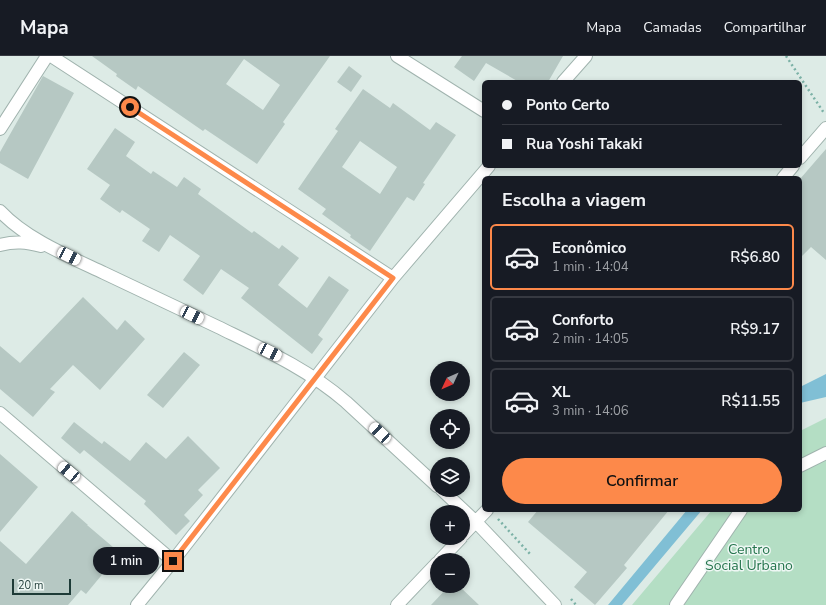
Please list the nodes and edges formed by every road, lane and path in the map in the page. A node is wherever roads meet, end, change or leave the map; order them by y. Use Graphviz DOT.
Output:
graph roads {
  1 [pos="47,56"];
  2 [pos="51,56"];
  3 [pos="397,56"];
  4 [pos="586,56"];
  5 [pos="786,56"];
  6 [pos="565,80"];
  7 [pos="802,80"];
  8 [pos="802,80"];
  9 [pos="482,110"];
  10 [pos="826,117"];
  11 [pos="826,128"];
  12 [pos="0,129"];
  13 [pos="802,156"];
  14 [pos="488,168"];
  15 [pos="791,168"];
  16 [pos="785,176"];
  17 [pos="0,211"];
  18 [pos="0,245"];
  19 [pos="56,250"];
  20 [pos="393,278"];
  21 [pos="315,378"];
  22 [pos="0,413"];
  23 [pos="826,453"];
  24 [pos="802,465"];
  25 [pos="430,480"];
  26 [pos="449,497"];
  27 [pos="485,512"];
  28 [pos="740,512"];
  29 [pos="476,522"];
  30 [pos="470,528"];
  31 [pos="454,545"];
  32 [pos="447,553"];
  33 [pos="173,561"];
  34 [pos="430,570"];
  35 [pos="137,605"];
  36 [pos="397,605"];
  37 [pos="555,605"];
  38 [pos="676,605"];
  1 -- 12 [label="street"];
  2 -- 20 [label="street"];
  3 -- 9 [label="street"];
  4 -- 6 [label="street"];
  5 -- 8 [label="path"];
  7 -- 10 [label="path"];
  11 -- 13 [label="street"];
  14 -- 20 [label="street"];
  15 -- 16 [label="street"];
  17 -- 19 [label="street"];
  18 -- 19 [label="street"];
  19 -- 21 [label="street"];
  20 -- 21 [label="street"];
  21 -- 25 [label="street"];
  21 -- 33 [label="street"];
  22 -- 33 [label="street"];
  23 -- 24 [label="street"];
  26 -- 29 [label="street"];
  27 -- 29 [label="street"];
  28 -- 38 [label="street"];
  29 -- 30 [label="street"];
  29 -- 37 [label="street"];
  31 -- 32 [label="street"];
  33 -- 35 [label="street"];
  34 -- 36 [label="street"];
}
